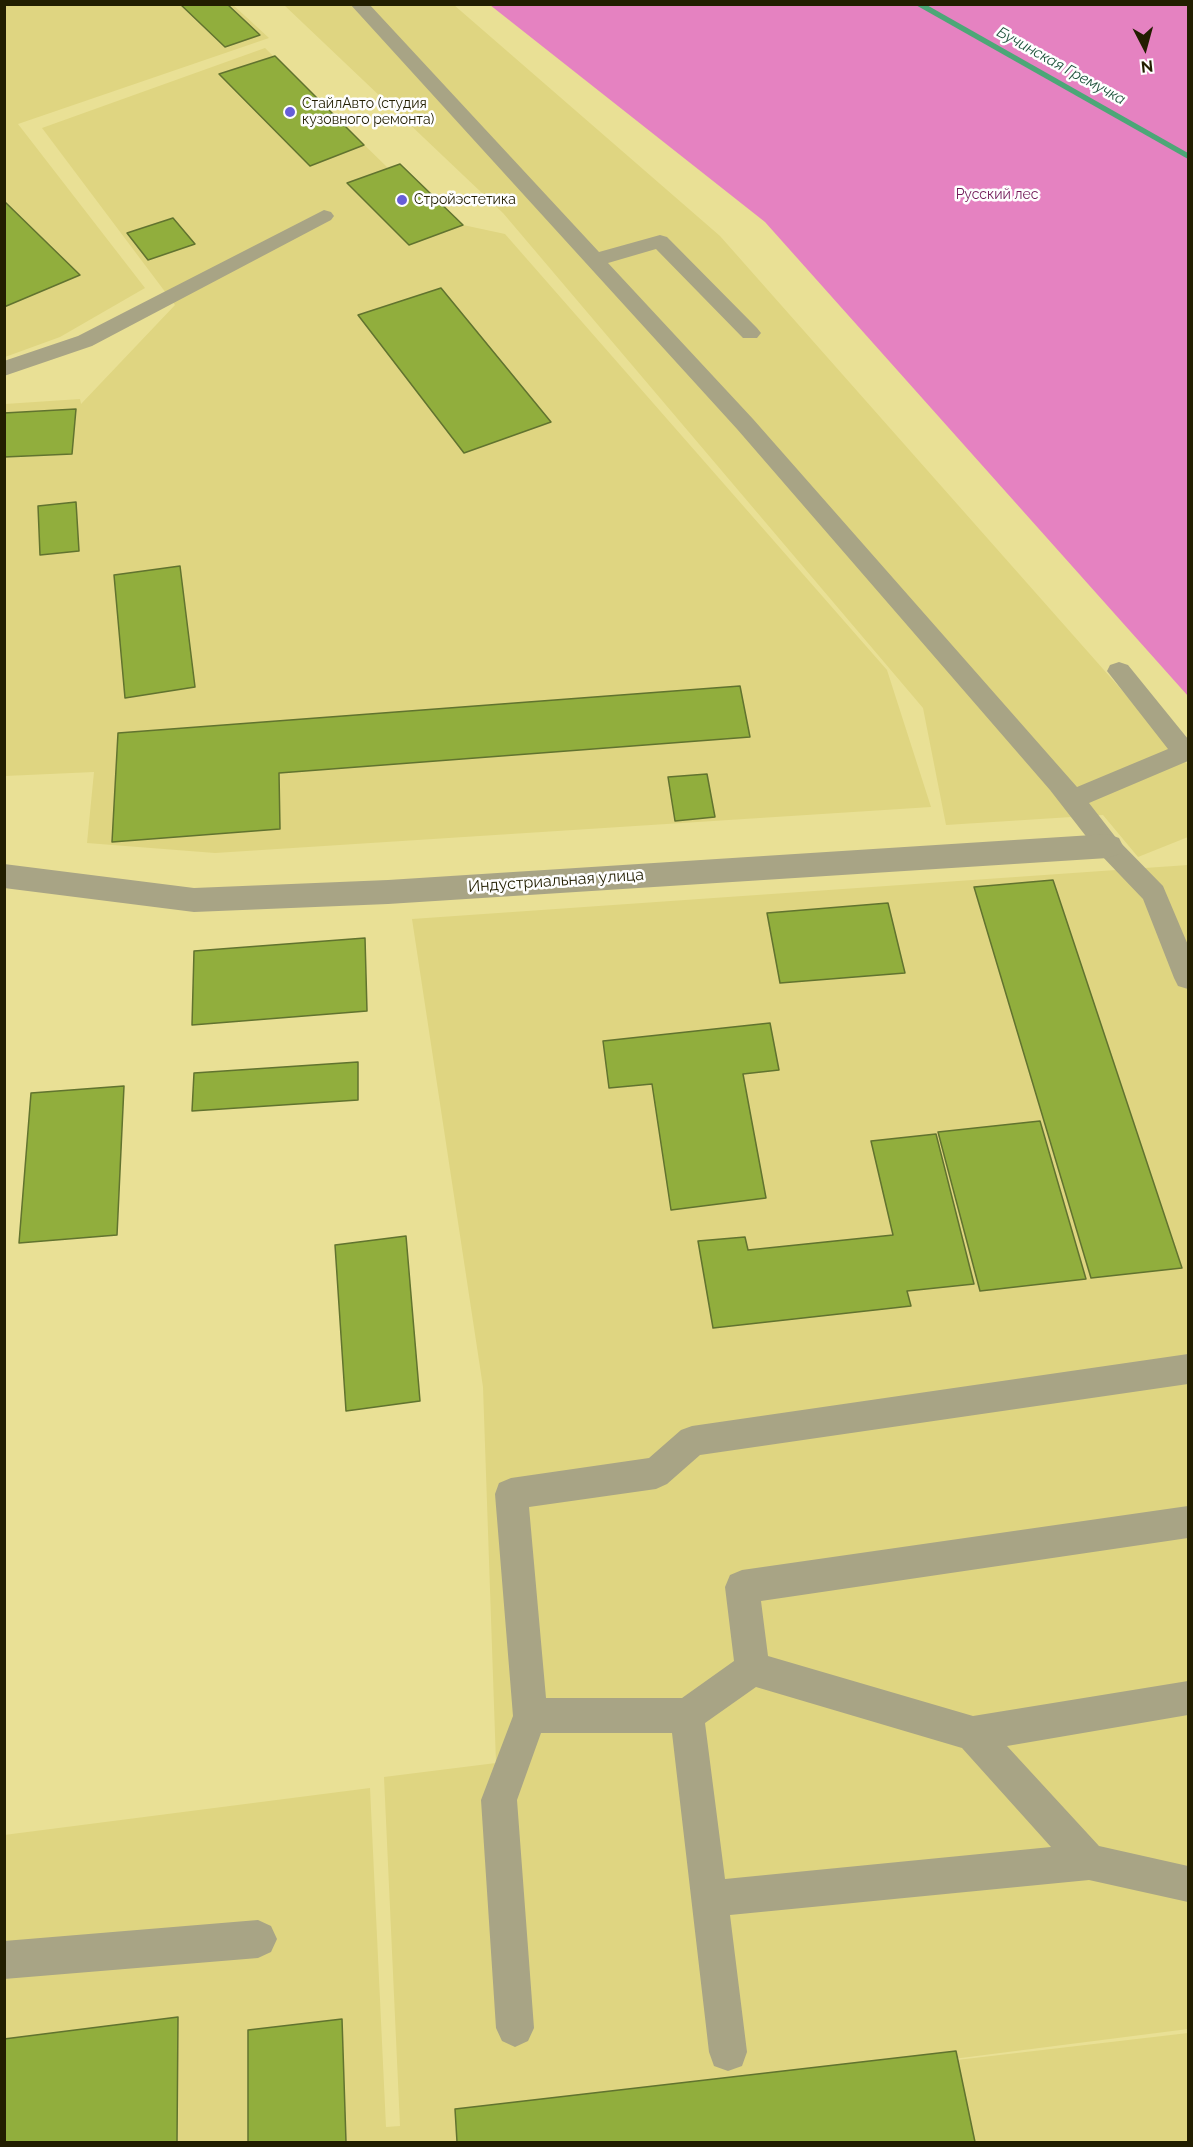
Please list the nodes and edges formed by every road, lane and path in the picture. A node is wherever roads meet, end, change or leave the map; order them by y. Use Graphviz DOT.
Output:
graph roads {
  1 [pos="358,4"];
  2 [pos="324,216"];
  3 [pos="595,260"];
  4 [pos="750,333"];
  5 [pos="4,369"];
  6 [pos="1119,671"];
  7 [pos="1072,800"];
  8 [pos="1108,846"];
  9 [pos="4,876"];
  10 [pos="1188,978"];
  11 [pos="1188,1369"];
  12 [pos="1188,1522"];
  13 [pos="752,1669"];
  14 [pos="1188,1698"];
  15 [pos="687,1715"];
  16 [pos="530,1716"];
  17 [pos="974,1734"];
  18 [pos="1089,1862"];
  19 [pos="1188,1884"];
  20 [pos="709,1899"];
  21 [pos="258,1939"];
  22 [pos="4,1960"];
  23 [pos="514,2028"];
  24 [pos="728,2052"];
  1 -- 3 [label="lane"];
  2 -- 5 [label="lane"];
  3 -- 4 [label="lane"];
  3 -- 7 [label="lane"];
  6 -- 7 [label="lane"];
  7 -- 8 [label="lane"];
  8 -- 9 [label="street, Индустриальная улица"];
  8 -- 10 [label="lane"];
  11 -- 16 [label="lane"];
  12 -- 13 [label="lane"];
  13 -- 15 [label="lane"];
  13 -- 17 [label="lane"];
  14 -- 17 [label="lane"];
  15 -- 16 [label="lane"];
  15 -- 20 [label="lane"];
  16 -- 23 [label="lane"];
  17 -- 18 [label="lane"];
  18 -- 19 [label="lane"];
  18 -- 20 [label="lane"];
  20 -- 24 [label="lane"];
  21 -- 22 [label="lane"];
}
